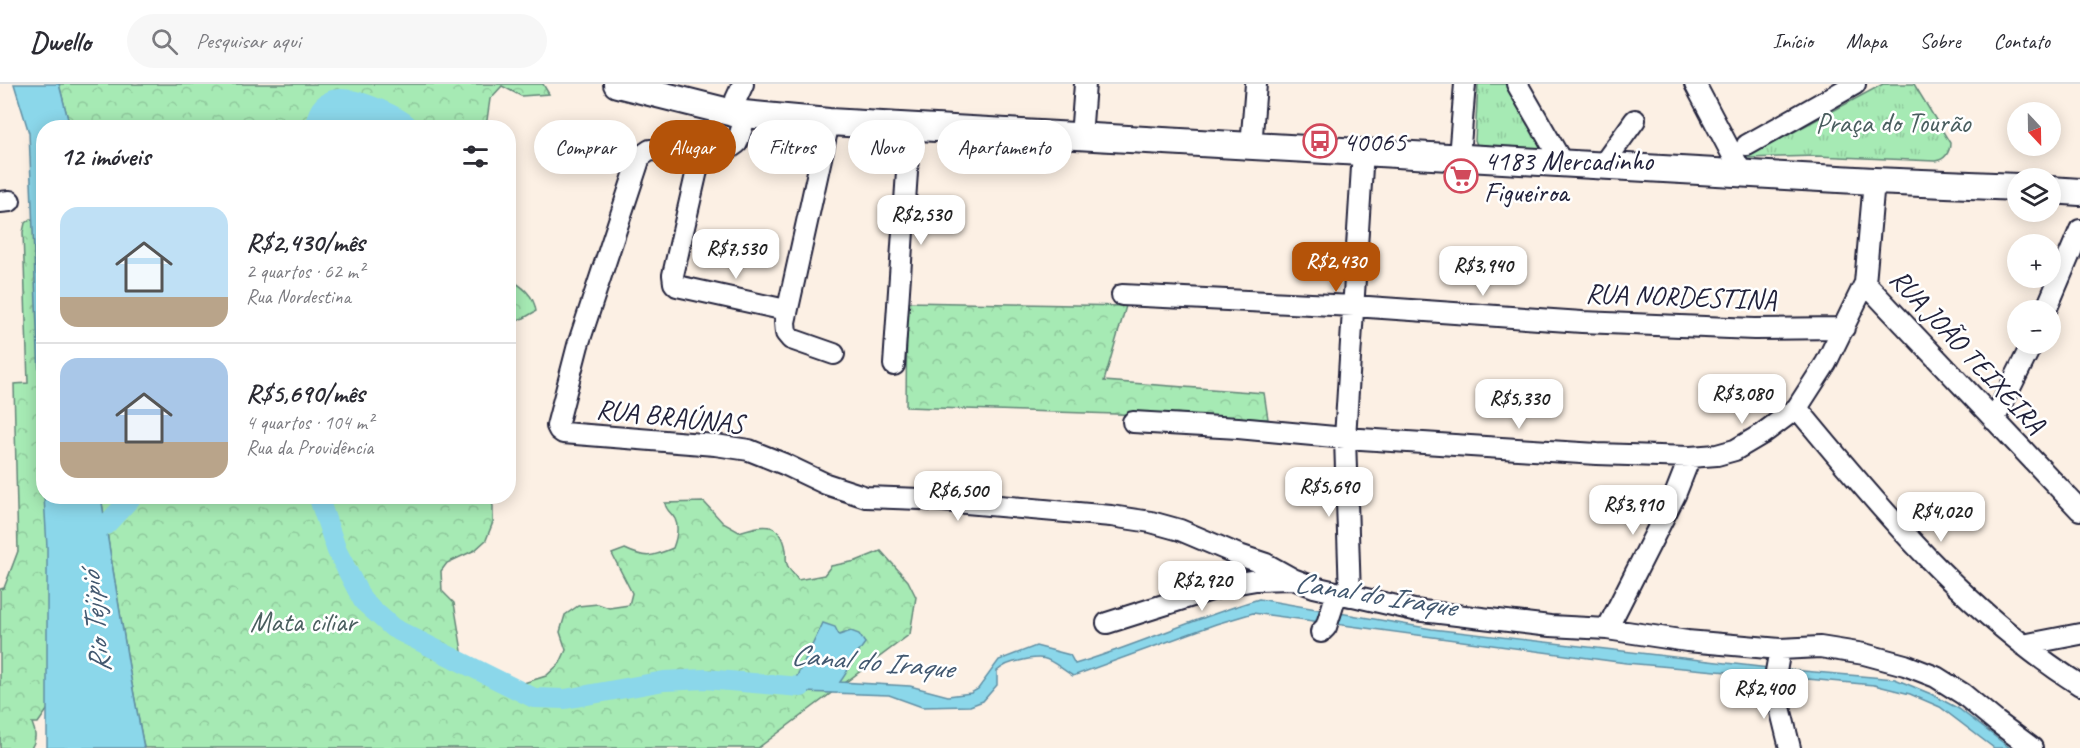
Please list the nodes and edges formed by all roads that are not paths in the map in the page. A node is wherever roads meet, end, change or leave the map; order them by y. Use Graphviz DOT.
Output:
graph roads {
  1 [pos="617,84"];
  2 [pos="743,84"];
  3 [pos="1085,84"];
  4 [pos="1256,84"];
  5 [pos="1465,84"];
  6 [pos="1517,84"];
  7 [pos="1695,84"];
  8 [pos="1855,84"];
  9 [pos="739,114"];
  10 [pos="806,120"];
  11 [pos="1635,120"];
  12 [pos="925,128"];
  13 [pos="1081,137"];
  14 [pos="736,145"];
  15 [pos="1251,147"];
  16 [pos="649,151"];
  17 [pos="1363,151"];
  18 [pos="1459,157"];
  19 [pos="1740,157"];
  20 [pos="1563,164"];
  21 [pos="1602,166"];
  22 [pos="696,174"];
  23 [pos="817,174"];
  24 [pos="907,174"];
  25 [pos="1874,181"];
  26 [pos="2007,187"];
  27 [pos="2061,191"];
  28 [pos="2080,192"];
  29 [pos="2080,230"];
  30 [pos="1865,283"];
  31 [pos="1122,295"];
  32 [pos="2050,300"];
  33 [pos="1354,306"];
  34 [pos="786,310"];
  35 [pos="1844,328"];
  36 [pos="834,354"];
  37 [pos="2027,354"];
  38 [pos="894,365"];
  39 [pos="1797,408"];
  40 [pos="1994,420"];
  41 [pos="1133,422"];
  42 [pos="1346,438"];
  43 [pos="1690,457"];
  44 [pos="2080,510"];
  45 [pos="1293,579"];
  46 [pos="1340,598"];
  47 [pos="1107,624"];
  48 [pos="1607,629"];
  49 [pos="1323,630"];
  50 [pos="2080,634"];
  51 [pos="2023,645"];
  52 [pos="1779,654"];
  53 [pos="2080,685"];
  54 [pos="1790,748"];
  55 [pos="2032,748"];
  1 -- 9 [label="main road"];
  2 -- 9 [label="street"];
  3 -- 13 [label="street"];
  4 -- 15 [label="street"];
  5 -- 18 [label="street"];
  6 -- 20 [label="street"];
  7 -- 19 [label="street"];
  8 -- 19 [label="street"];
  9 -- 10 [label="main road"];
  9 -- 14 [label="street, RUA BRAÚNAS"];
  11 -- 21 [label="street"];
  12 -- 13 [label="main road"];
  13 -- 15 [label="main road"];
  15 -- 17 [label="main road"];
  16 -- 45 [label="street, RUA BRAÚNAS"];
  17 -- 18 [label="main road"];
  17 -- 33 [label="street"];
  18 -- 20 [label="main road"];
  19 -- 21 [label="main road"];
  19 -- 25 [label="main road"];
  20 -- 21 [label="main road"];
  22 -- 34 [label="street"];
  23 -- 34 [label="street"];
  24 -- 38 [label="street"];
  25 -- 26 [label="main road"];
  25 -- 30 [label="street"];
  27 -- 28 [label="main road"];
  29 -- 32 [label="street"];
  30 -- 35 [label="street"];
  30 -- 40 [label="street, RUA JOÃO TEIXEIRA"];
  31 -- 33 [label="street, RUA NORDESTINA"];
  33 -- 35 [label="street, RUA NORDESTINA"];
  33 -- 42 [label="street"];
  34 -- 36 [label="street"];
  35 -- 39 [label="street"];
  37 -- 40 [label="street"];
  39 -- 43 [label="street"];
  39 -- 51 [label="street"];
  40 -- 44 [label="street, RUA JOÃO TEIXEIRA"];
  41 -- 42 [label="street"];
  42 -- 43 [label="street"];
  42 -- 46 [label="street"];
  43 -- 48 [label="street"];
  45 -- 46 [label="street, RUA BRAÚNAS"];
  45 -- 47 [label="street"];
  46 -- 48 [label="street, RUA BRAÚNAS"];
  46 -- 49 [label="street"];
  48 -- 52 [label="street, RUA BRAÚNAS"];
  50 -- 51 [label="street"];
  51 -- 53 [label="street"];
  52 -- 54 [label="street"];
  52 -- 55 [label="street, RUA BRAÚNAS"];
}
